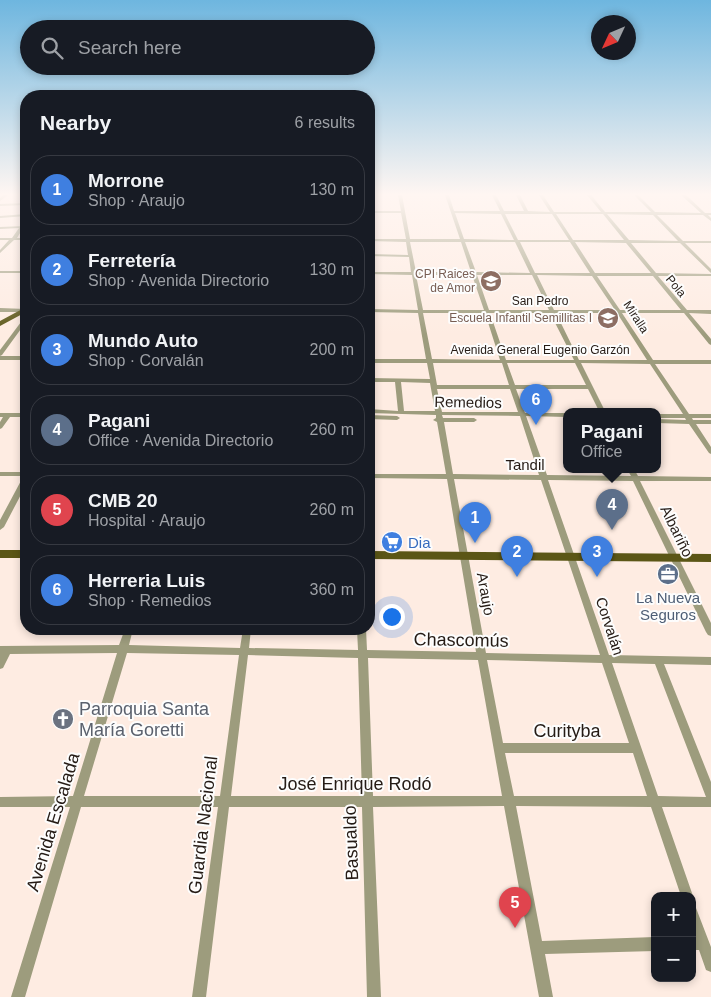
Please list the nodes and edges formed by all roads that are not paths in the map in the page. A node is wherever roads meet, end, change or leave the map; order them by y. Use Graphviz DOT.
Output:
graph roads {
  1 [pos="571,241"];
  2 [pos="626,241"];
  3 [pos="10,242"];
  4 [pos="408,242"];
  5 [pos="462,242"];
  6 [pos="517,242"];
  7 [pos="655,242"];
  8 [pos="681,242"];
  9 [pos="711,242"];
  10 [pos="0,252"];
  11 [pos="375,255"];
  12 [pos="410,256"];
  13 [pos="0,272"];
  14 [pos="20,272"];
  15 [pos="375,273"];
  16 [pos="414,273"];
  17 [pos="473,274"];
  18 [pos="534,274"];
  19 [pos="594,274"];
  20 [pos="711,274"];
  21 [pos="654,275"];
  22 [pos="0,310"];
  23 [pos="20,310"];
  24 [pos="375,311"];
  25 [pos="421,311"];
  26 [pos="486,311"];
  27 [pos="552,312"];
  28 [pos="619,312"];
  29 [pos="684,312"];
  30 [pos="711,312"];
  31 [pos="20,313"];
  32 [pos="0,324"];
  33 [pos="20,327"];
  34 [pos="16,332"];
  35 [pos="20,332"];
  36 [pos="711,344"];
  37 [pos="0,354"];
  38 [pos="375,357"];
  39 [pos="0,358"];
  40 [pos="20,358"];
  41 [pos="711,358"];
  42 [pos="430,359"];
  43 [pos="503,359"];
  44 [pos="576,359"];
  45 [pos="650,360"];
  46 [pos="375,361"];
  47 [pos="711,362"];
  48 [pos="375,380"];
  49 [pos="398,380"];
  50 [pos="434,384"];
  51 [pos="512,387"];
  52 [pos="590,387"];
  53 [pos="600,408"];
  54 [pos="375,412"];
  55 [pos="401,414"];
  56 [pos="0,415"];
  57 [pos="8,415"];
  58 [pos="20,415"];
  59 [pos="563,416"];
  60 [pos="661,416"];
  61 [pos="711,416"];
  62 [pos="375,417"];
  63 [pos="440,417"];
  64 [pos="523,418"];
  65 [pos="690,419"];
  66 [pos="563,420"];
  67 [pos="661,421"];
  68 [pos="711,422"];
  69 [pos="0,426"];
  70 [pos="711,452"];
  71 [pos="633,473"];
  72 [pos="0,474"];
  73 [pos="20,474"];
  74 [pos="375,476"];
  75 [pos="451,477"];
  76 [pos="543,478"];
  77 [pos="636,478"];
  78 [pos="711,479"];
  79 [pos="20,490"];
  80 [pos="0,527"];
  81 [pos="0,554"];
  82 [pos="20,554"];
  83 [pos="375,555"];
  84 [pos="464,556"];
  85 [pos="570,556"];
  86 [pos="675,557"];
  87 [pos="711,558"];
  88 [pos="711,632"];
  89 [pos="127,635"];
  90 [pos="245,635"];
  91 [pos="362,635"];
  92 [pos="123,648"];
  93 [pos="3,650"];
  94 [pos="244,652"];
  95 [pos="362,654"];
  96 [pos="482,657"];
  97 [pos="604,659"];
  98 [pos="658,660"];
  99 [pos="711,661"];
  100 [pos="0,665"];
  101 [pos="500,748"];
  102 [pos="635,748"];
  103 [pos="711,796"];
  104 [pos="77,801"];
  105 [pos="367,801"];
  106 [pos="510,801"];
  107 [pos="0,802"];
  108 [pos="223,802"];
  109 [pos="654,802"];
  110 [pos="711,802"];
  111 [pos="686,892"];
  112 [pos="698,943"];
  113 [pos="651,944"];
  114 [pos="537,948"];
  115 [pos="711,965"];
  116 [pos="18,997"];
  117 [pos="199,997"];
  118 [pos="374,997"];
  119 [pos="546,997"];
  1 -- 19 [label="street, Miralla"];
  2 -- 21 [label="street, Pola"];
  3 -- 10 [label="street"];
  4 -- 12 [label="street, Araujo"];
  5 -- 17 [label="street, Corvalán"];
  6 -- 18 [label="street"];
  7 -- 8 [label="street"];
  8 -- 9 [label="street"];
  8 -- 20 [label="street"];
  11 -- 12 [label="street"];
  12 -- 16 [label="street, Araujo"];
  13 -- 14 [label="street"];
  15 -- 16 [label="street"];
  16 -- 17 [label="street"];
  16 -- 25 [label="street, Araujo"];
  17 -- 18 [label="street"];
  17 -- 26 [label="street, Corvalán"];
  18 -- 19 [label="street"];
  18 -- 27 [label="street"];
  19 -- 21 [label="street"];
  19 -- 28 [label="street, Miralla"];
  20 -- 21 [label="street"];
  21 -- 29 [label="street, Pola"];
  22 -- 23 [label="street"];
  24 -- 25 [label="street, San Pedro"];
  25 -- 26 [label="street, San Pedro"];
  25 -- 42 [label="street, Araujo"];
  26 -- 27 [label="street, San Pedro"];
  26 -- 43 [label="street, Corvalán"];
  27 -- 28 [label="street, San Pedro"];
  27 -- 44 [label="street"];
  28 -- 29 [label="street, San Pedro"];
  28 -- 45 [label="street, Miralla"];
  29 -- 30 [label="street, San Pedro"];
  29 -- 36 [label="street, Pola"];
  31 -- 32 [label="main road"];
  33 -- 34 [label="street"];
  34 -- 35 [label="street"];
  34 -- 37 [label="street"];
  38 -- 42 [label="street, Avenida General Eugenio Garzón"];
  39 -- 40 [label="street"];
  41 -- 45 [label="street, Avenida General Eugenio Garzón"];
  42 -- 43 [label="street, Avenida General Eugenio Garzón"];
  42 -- 46 [label="street, Avenida General Eugenio Garzón"];
  42 -- 50 [label="street, Araujo"];
  43 -- 44 [label="street, Avenida General Eugenio Garzón"];
  43 -- 51 [label="street, Corvalán"];
  44 -- 45 [label="street, Avenida General Eugenio Garzón"];
  44 -- 52 [label="street"];
  45 -- 47 [label="street, Avenida General Eugenio Garzón"];
  45 -- 65 [label="street, Miralla"];
  48 -- 49 [label="street"];
  49 -- 50 [label="street"];
  49 -- 55 [label="street"];
  50 -- 51 [label="street"];
  50 -- 63 [label="street, Araujo"];
  51 -- 52 [label="street"];
  51 -- 64 [label="street, Corvalán"];
  52 -- 53 [label="street"];
  54 -- 55 [label="street, Remedios"];
  55 -- 63 [label="street, Remedios"];
  56 -- 57 [label="street"];
  57 -- 58 [label="street"];
  57 -- 69 [label="street"];
  59 -- 64 [label="street, Remedios"];
  60 -- 65 [label="street"];
  61 -- 65 [label="street"];
  62 -- 63 [label="street, Remedios"];
  63 -- 64 [label="street, Remedios"];
  63 -- 75 [label="street, Araujo"];
  64 -- 66 [label="street, Remedios"];
  64 -- 76 [label="street, Corvalán"];
  65 -- 67 [label="street"];
  65 -- 68 [label="street"];
  65 -- 70 [label="street, Miralla"];
  71 -- 77 [label="street, Albariño"];
  72 -- 73 [label="street"];
  74 -- 75 [label="street, Tandil"];
  75 -- 76 [label="street, Tandil"];
  75 -- 84 [label="street, Araujo"];
  76 -- 77 [label="street, Tandil"];
  76 -- 85 [label="street, Corvalán"];
  77 -- 78 [label="street, Tandil"];
  77 -- 86 [label="street, Albariño"];
  79 -- 80 [label="street"];
  81 -- 82 [label="main road"];
  83 -- 84 [label="main road"];
  84 -- 85 [label="main road"];
  84 -- 96 [label="street, Araujo"];
  85 -- 86 [label="main road"];
  85 -- 97 [label="street, Corvalán"];
  86 -- 87 [label="main road"];
  86 -- 88 [label="street, Albariño"];
  89 -- 92 [label="street, Avenida Escalada"];
  90 -- 94 [label="street, Guardia Nacional"];
  91 -- 95 [label="street, Basualdo"];
  92 -- 93 [label="street, Chascomús"];
  92 -- 94 [label="street, Chascomús"];
  92 -- 104 [label="street, Avenida Escalada"];
  93 -- 100 [label="street"];
  94 -- 95 [label="street, Chascomús"];
  94 -- 108 [label="street, Guardia Nacional"];
  95 -- 96 [label="street, Chascomús"];
  95 -- 105 [label="street, Basualdo"];
  96 -- 97 [label="street, Chascomús"];
  96 -- 101 [label="street, Araujo"];
  97 -- 98 [label="street, Chascomús"];
  97 -- 102 [label="street, Corvalán"];
  98 -- 99 [label="street, Chascomús"];
  98 -- 103 [label="street"];
  101 -- 102 [label="street, Curityba"];
  101 -- 106 [label="street, Araujo"];
  102 -- 109 [label="street, Corvalán"];
  104 -- 107 [label="street, José Enrique Rodó"];
  104 -- 108 [label="street, José Enrique Rodó"];
  104 -- 116 [label="street, Avenida Escalada"];
  105 -- 106 [label="street, José Enrique Rodó"];
  105 -- 108 [label="street, José Enrique Rodó"];
  105 -- 118 [label="street, Basualdo"];
  106 -- 109 [label="street, José Enrique Rodó"];
  106 -- 114 [label="street, Araujo"];
  108 -- 117 [label="street, Guardia Nacional"];
  109 -- 110 [label="street, José Enrique Rodó"];
  109 -- 111 [label="street, Corvalán"];
  112 -- 115 [label="street"];
  113 -- 114 [label="street"];
  114 -- 119 [label="street, Araujo"];
}
